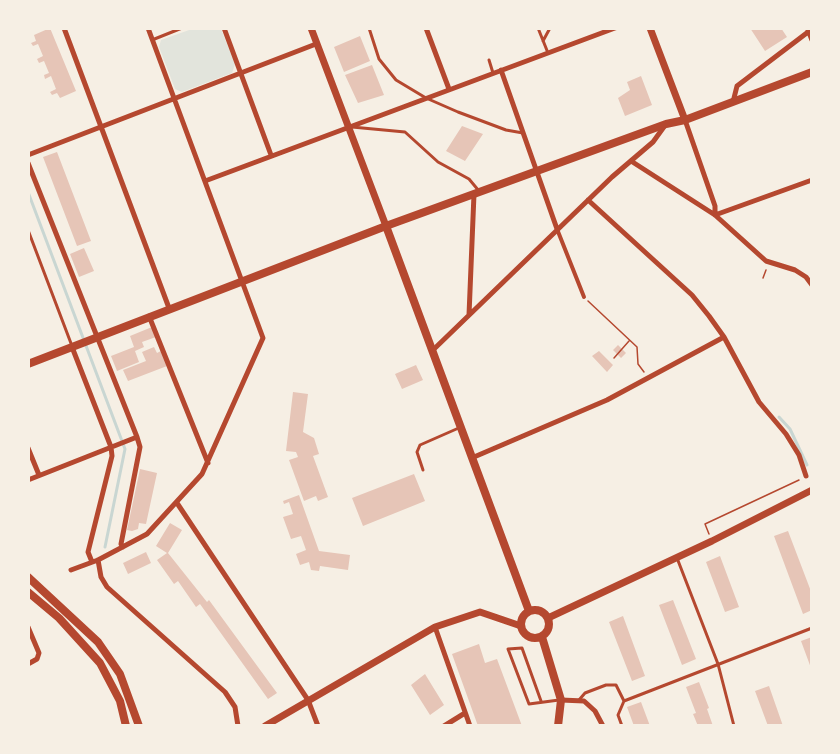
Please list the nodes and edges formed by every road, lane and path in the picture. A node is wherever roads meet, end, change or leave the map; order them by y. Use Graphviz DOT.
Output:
graph roads {
  1 [pos="64,28"];
  2 [pos="148,28"];
  3 [pos="182,28"];
  4 [pos="224,28"];
  5 [pos="310,28"];
  6 [pos="369,28"];
  7 [pos="426,28"];
  8 [pos="538,28"];
  9 [pos="550,28"];
  10 [pos="615,28"];
  11 [pos="650,28"];
  12 [pos="809,30"];
  13 [pos="153,40"];
  14 [pos="812,40"];
  15 [pos="543,41"];
  16 [pos="316,44"];
  17 [pos="548,53"];
  18 [pos="489,60"];
  19 [pos="501,70"];
  20 [pos="812,72"];
  21 [pos="241,73"];
  22 [pos="493,73"];
  23 [pos="449,89"];
  24 [pos="426,98"];
  25 [pos="174,99"];
  26 [pos="733,102"];
  27 [pos="685,120"];
  28 [pos="666,124"];
  29 [pos="101,126"];
  30 [pos="347,126"];
  31 [pos="523,133"];
  32 [pos="28,154"];
  33 [pos="271,155"];
  34 [pos="631,160"];
  35 [pos="28,164"];
  36 [pos="537,172"];
  37 [pos="812,180"];
  38 [pos="205,181"];
  39 [pos="477,193"];
  40 [pos="588,200"];
  41 [pos="715,215"];
  42 [pos="386,226"];
  43 [pos="557,229"];
  44 [pos="28,230"];
  45 [pos="769,263"];
  46 [pos="763,278"];
  47 [pos="243,280"];
  48 [pos="811,282"];
  49 [pos="584,297"];
  50 [pos="169,308"];
  51 [pos="469,315"];
  52 [pos="150,316"];
  53 [pos="724,337"];
  54 [pos="95,338"];
  55 [pos="630,340"];
  56 [pos="74,346"];
  57 [pos="433,350"];
  58 [pos="614,358"];
  59 [pos="28,364"];
  60 [pos="648,378"];
  61 [pos="462,426"];
  62 [pos="134,439"];
  63 [pos="115,446"];
  64 [pos="28,448"];
  65 [pos="474,457"];
  66 [pos="208,463"];
  67 [pos="423,470"];
  68 [pos="39,475"];
  69 [pos="806,476"];
  70 [pos="28,480"];
  71 [pos="812,490"];
  72 [pos="177,503"];
  73 [pos="712,541"];
  74 [pos="123,547"];
  75 [pos="677,558"];
  76 [pos="95,561"];
  77 [pos="71,570"];
  78 [pos="28,577"];
  79 [pos="28,592"];
  80 [pos="530,611"];
  81 [pos="548,618"];
  82 [pos="521,626"];
  83 [pos="28,627"];
  84 [pos="435,627"];
  85 [pos="812,628"];
  86 [pos="542,637"];
  87 [pos="28,664"];
  88 [pos="718,664"];
  89 [pos="308,700"];
  90 [pos="561,700"];
  91 [pos="579,700"];
  92 [pos="624,700"];
  93 [pos="541,701"];
  94 [pos="465,713"];
  95 [pos="126,726"];
  96 [pos="139,726"];
  97 [pos="238,726"];
  98 [pos="265,726"];
  99 [pos="318,726"];
  100 [pos="444,726"];
  101 [pos="470,726"];
  102 [pos="558,726"];
  103 [pos="603,726"];
  104 [pos="622,726"];
  105 [pos="734,726"];
  1 -- 29 [label="street"];
  2 -- 13 [label="street"];
  3 -- 13 [label="lane"];
  4 -- 21 [label="street"];
  5 -- 16 [label="street"];
  6 -- 24 [label="lane"];
  7 -- 23 [label="street"];
  8 -- 15 [label="lane"];
  9 -- 15 [label="lane"];
  10 -- 17 [label="street"];
  11 -- 27 [label="street"];
  12 -- 14 [label="street"];
  12 -- 26 [label="street"];
  13 -- 25 [label="street"];
  15 -- 17 [label="lane"];
  16 -- 21 [label="street"];
  16 -- 30 [label="street"];
  17 -- 19 [label="street"];
  18 -- 22 [label="lane"];
  19 -- 22 [label="street"];
  19 -- 31 [label="street"];
  20 -- 26 [label="main road"];
  21 -- 25 [label="street"];
  21 -- 33 [label="street"];
  22 -- 23 [label="street"];
  23 -- 24 [label="street"];
  24 -- 30 [label="street"];
  24 -- 31 [label="lane"];
  25 -- 29 [label="street"];
  25 -- 38 [label="street"];
  26 -- 27 [label="main road"];
  27 -- 28 [label="main road"];
  27 -- 41 [label="street"];
  28 -- 34 [label="street"];
  28 -- 36 [label="main road"];
  29 -- 32 [label="street"];
  29 -- 50 [label="street"];
  30 -- 33 [label="street"];
  30 -- 39 [label="lane"];
  30 -- 42 [label="street"];
  31 -- 36 [label="street"];
  33 -- 38 [label="street"];
  34 -- 40 [label="street"];
  34 -- 41 [label="street"];
  35 -- 54 [label="street"];
  36 -- 39 [label="main road"];
  36 -- 43 [label="street"];
  37 -- 41 [label="street"];
  38 -- 47 [label="street"];
  39 -- 42 [label="main road"];
  39 -- 51 [label="street"];
  40 -- 43 [label="street"];
  40 -- 53 [label="street"];
  41 -- 45 [label="street"];
  42 -- 47 [label="main road"];
  42 -- 57 [label="main road"];
  43 -- 49 [label="street"];
  43 -- 51 [label="street"];
  44 -- 56 [label="lane"];
  45 -- 46 [label="path"];
  45 -- 48 [label="street"];
  47 -- 50 [label="main road"];
  47 -- 66 [label="street"];
  49 -- 55 [label="path"];
  50 -- 52 [label="main road"];
  51 -- 57 [label="street"];
  52 -- 54 [label="main road"];
  52 -- 66 [label="street"];
  53 -- 60 [label="street"];
  53 -- 69 [label="street"];
  54 -- 56 [label="main road"];
  54 -- 62 [label="street"];
  55 -- 58 [label="path"];
  55 -- 60 [label="path"];
  56 -- 59 [label="main road"];
  56 -- 63 [label="street"];
  57 -- 61 [label="main road"];
  60 -- 65 [label="street"];
  61 -- 65 [label="main road"];
  61 -- 67 [label="lane"];
  62 -- 63 [label="street"];
  62 -- 74 [label="street"];
  63 -- 68 [label="street"];
  63 -- 76 [label="street"];
  64 -- 68 [label="street"];
  65 -- 80 [label="main road"];
  66 -- 72 [label="street"];
  68 -- 70 [label="street"];
  69 -- 73 [label="path"];
  71 -- 73 [label="street"];
  72 -- 74 [label="street"];
  72 -- 89 [label="street"];
  73 -- 75 [label="street"];
  74 -- 76 [label="street"];
  75 -- 81 [label="street"];
  75 -- 88 [label="lane"];
  76 -- 77 [label="street"];
  76 -- 97 [label="street"];
  78 -- 96 [label="main road"];
  79 -- 95 [label="main road"];
  80 -- 81 [label="main road"];
  80 -- 82 [label="main road"];
  81 -- 86 [label="main road"];
  82 -- 84 [label="street"];
  82 -- 86 [label="main road"];
  83 -- 87 [label="street"];
  84 -- 89 [label="street"];
  84 -- 94 [label="street"];
  85 -- 88 [label="lane"];
  86 -- 90 [label="main road"];
  88 -- 92 [label="lane"];
  88 -- 105 [label="lane"];
  89 -- 98 [label="street"];
  89 -- 99 [label="street"];
  90 -- 91 [label="street"];
  90 -- 93 [label="lane"];
  90 -- 102 [label="main road"];
  91 -- 92 [label="lane"];
  91 -- 103 [label="street"];
  92 -- 104 [label="lane"];
  93 -- 93 [label="lane"];
  94 -- 100 [label="street"];
  94 -- 101 [label="street"];
}
